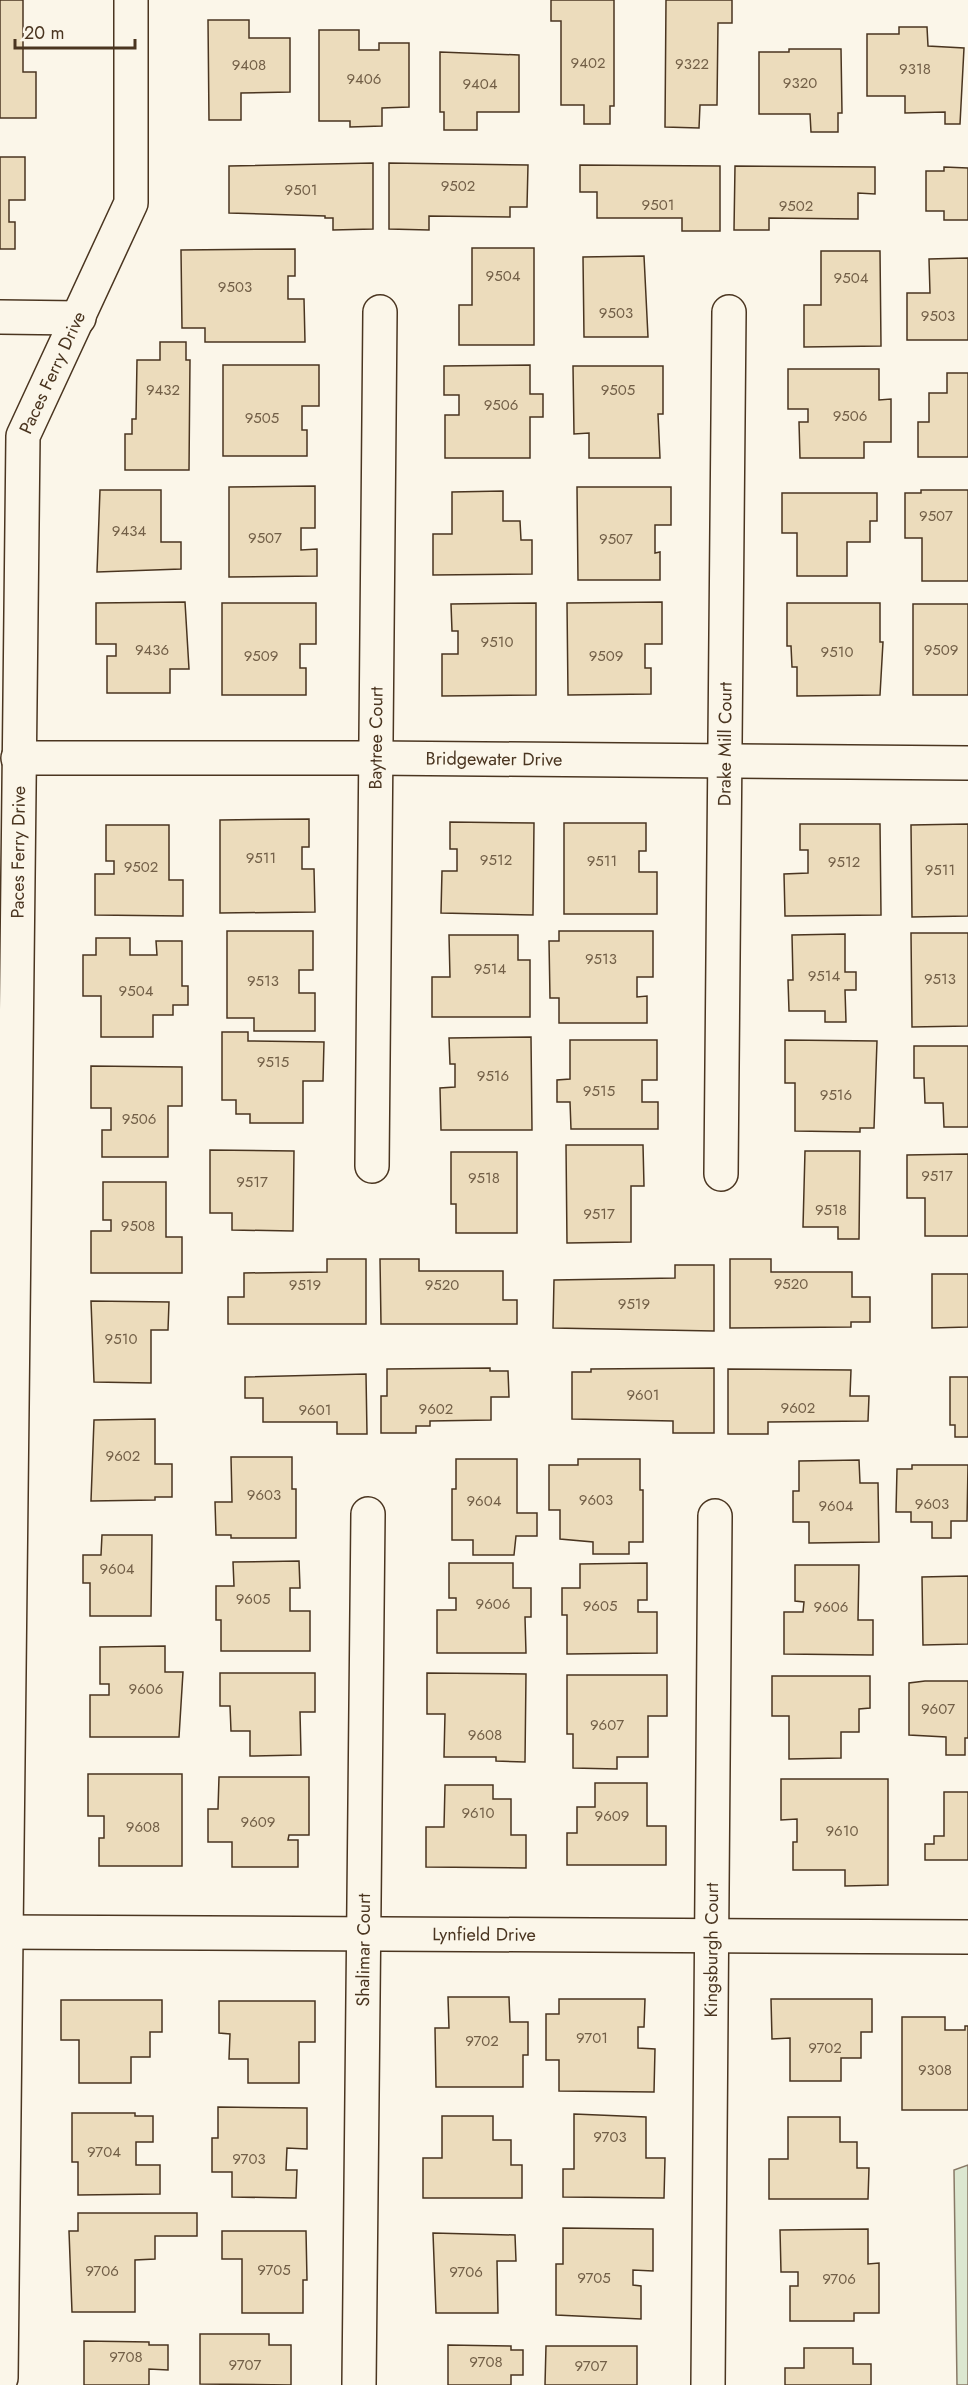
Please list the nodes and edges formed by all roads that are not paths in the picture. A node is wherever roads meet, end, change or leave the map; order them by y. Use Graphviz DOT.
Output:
graph roads {
  1 [pos="131,0"];
  2 [pos="380,312"];
  3 [pos="729,312"];
  4 [pos="0,317"];
  5 [pos="79,318"];
  6 [pos="10,668"];
  7 [pos="18,758"];
  8 [pos="375,758"];
  9 [pos="724,761"];
  10 [pos="968,763"];
  11 [pos="7,1006"];
  12 [pos="372,1166"];
  13 [pos="721,1174"];
  14 [pos="6,1355"];
  15 [pos="368,1514"];
  16 [pos="715,1516"];
  17 [pos="4,1703"];
  18 [pos="3,1932"];
  19 [pos="363,1933"];
  20 [pos="713,1935"];
  21 [pos="968,1936"];
  22 [pos="1,2378"];
  23 [pos="359,2385"];
  24 [pos="708,2385"];
  1 -- 5 [label="street, Paces Ferry Drive"];
  2 -- 8 [label="street, Baytree Court"];
  3 -- 9 [label="street, Drake Mill Court"];
  4 -- 5 [label="street"];
  5 -- 6 [label="street, Paces Ferry Drive"];
  6 -- 7 [label="street, Paces Ferry Drive"];
  7 -- 8 [label="street, Bridgewater Drive"];
  7 -- 11 [label="street, Paces Ferry Drive"];
  8 -- 9 [label="street, Bridgewater Drive"];
  8 -- 12 [label="street, Baytree Court"];
  9 -- 10 [label="street, Bridgewater Drive"];
  9 -- 13 [label="street, Drake Mill Court"];
  11 -- 14 [label="street, Paces Ferry Drive"];
  14 -- 17 [label="street, Paces Ferry Drive"];
  15 -- 19 [label="street, Shalimar Court"];
  16 -- 20 [label="street, Kingsburgh Court"];
  17 -- 18 [label="street, Paces Ferry Drive"];
  18 -- 19 [label="street, Lynfield Drive"];
  18 -- 22 [label="street, Paces Ferry Drive"];
  19 -- 20 [label="street, Lynfield Drive"];
  19 -- 23 [label="street, Shalimar Court"];
  20 -- 21 [label="street, Lynfield Drive"];
  20 -- 24 [label="street, Kingsburgh Court"];
}
